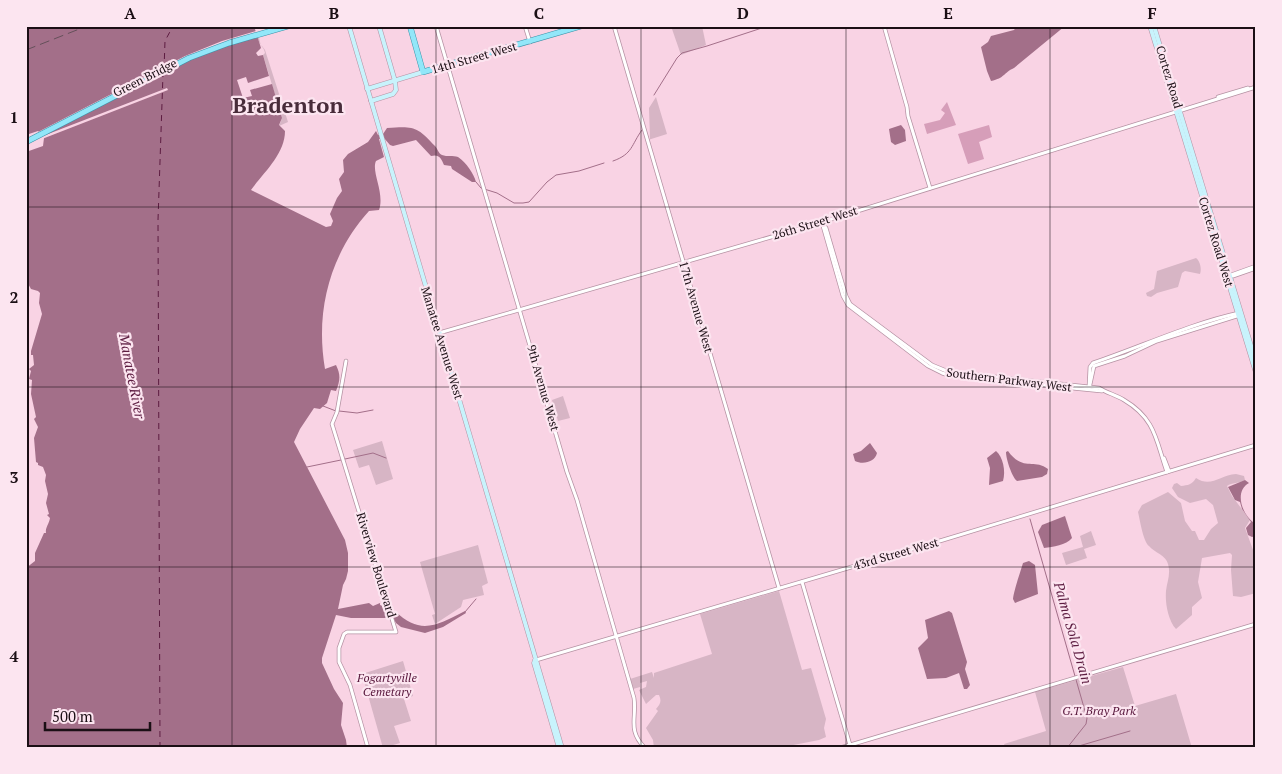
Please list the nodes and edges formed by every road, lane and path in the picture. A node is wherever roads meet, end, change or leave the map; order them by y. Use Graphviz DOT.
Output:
graph roads {
  1 [pos="279,26"];
  2 [pos="287,26"];
  3 [pos="349,26"];
  4 [pos="380,26"];
  5 [pos="410,26"];
  6 [pos="436,26"];
  7 [pos="525,26"];
  8 [pos="581,26"];
  9 [pos="614,26"];
  10 [pos="884,26"];
  11 [pos="1152,26"];
  12 [pos="258,33"];
  13 [pos="530,42"];
  14 [pos="1157,42"];
  15 [pos="448,66"];
  16 [pos="423,72"];
  17 [pos="395,81"];
  18 [pos="1256,87"];
  19 [pos="367,89"];
  20 [pos="371,101"];
  21 [pos="1178,111"];
  22 [pos="1184,127"];
  23 [pos="26,140"];
  24 [pos="1198,178"];
  25 [pos="930,188"];
  26 [pos="1203,193"];
  27 [pos="822,222"];
  28 [pos="683,262"];
  29 [pos="1255,267"];
  30 [pos="1229,275"];
  31 [pos="520,310"];
  32 [pos="1239,314"];
  33 [pos="438,333"];
  34 [pos="1252,356"];
  35 [pos="346,361"];
  36 [pos="1256,363"];
  37 [pos="1256,373"];
  38 [pos="1090,388"];
  39 [pos="1256,445"];
  40 [pos="1168,472"];
  41 [pos="802,582"];
  42 [pos="780,588"];
  43 [pos="1256,624"];
  44 [pos="616,637"];
  45 [pos="535,660"];
  46 [pos="850,745"];
  47 [pos="368,748"];
  48 [pos="560,748"];
  49 [pos="645,748"];
  50 [pos="840,748"];
  1 -- 12 [label="main road"];
  2 -- 12 [label="main road"];
  3 -- 19 [label="main road, Manatee Avenue West"];
  4 -- 17 [label="main road"];
  5 -- 16 [label="main road"];
  6 -- 15 [label="street, 9th Avenue West"];
  7 -- 13 [label="street"];
  8 -- 13 [label="main road, 14th Street West"];
  9 -- 28 [label="street, 17th Avenue West"];
  10 -- 25 [label="street"];
  11 -- 14 [label="main road, Cortez Road"];
  11 -- 14 [label="main road, Cortez Road"];
  12 -- 23 [label="main road, Green Bridge"];
  13 -- 15 [label="main road, 14th Street West"];
  14 -- 21 [label="main road, Cortez Road"];
  14 -- 21 [label="main road, Cortez Road"];
  15 -- 16 [label="main road, 14th Street West"];
  15 -- 31 [label="street, 9th Avenue West"];
  16 -- 17 [label="main road, 14th Street West"];
  17 -- 19 [label="main road, 14th Street West"];
  17 -- 20 [label="main road"];
  18 -- 21 [label="street, 26th Street West"];
  19 -- 20 [label="main road, Manatee Avenue West"];
  20 -- 33 [label="main road, Manatee Avenue West"];
  21 -- 22 [label="main road, Cortez Road"];
  21 -- 24 [label="main road, Cortez Road West"];
  21 -- 25 [label="street, 26th Street West"];
  22 -- 24 [label="main road, Cortez Road West"];
  24 -- 26 [label="main road, Cortez Road West"];
  25 -- 27 [label="street, 26th Street West"];
  26 -- 30 [label="main road, Cortez Road West"];
  26 -- 30 [label="main road, Cortez Road West"];
  27 -- 28 [label="street, 26th Street West"];
  27 -- 38 [label="street, Southern Parkway West"];
  28 -- 31 [label="street, 26th Street West"];
  28 -- 42 [label="street, 17th Avenue West"];
  29 -- 30 [label="street"];
  30 -- 32 [label="main road, Cortez Road West"];
  31 -- 33 [label="street, 26th Street West"];
  31 -- 44 [label="street, 9th Avenue West"];
  32 -- 34 [label="main road, Cortez Road West"];
  32 -- 34 [label="main road, Cortez Road West"];
  32 -- 38 [label="street"];
  33 -- 45 [label="main road, Manatee Avenue West"];
  34 -- 36 [label="main road, Cortez Road West"];
  34 -- 37 [label="main road, Cortez Road West"];
  35 -- 47 [label="street, Riverview Boulevard"];
  38 -- 40 [label="street, Southern Parkway West"];
  39 -- 40 [label="street, 43rd Street West"];
  40 -- 41 [label="street, 43rd Street West"];
  41 -- 42 [label="street, 43rd Street West"];
  41 -- 46 [label="street"];
  42 -- 44 [label="street, 43rd Street West"];
  43 -- 46 [label="street"];
  44 -- 45 [label="street, 43rd Street West"];
  44 -- 49 [label="street, 9th Avenue West"];
  45 -- 48 [label="main road, Manatee Avenue West"];
  46 -- 50 [label="street"];
}
